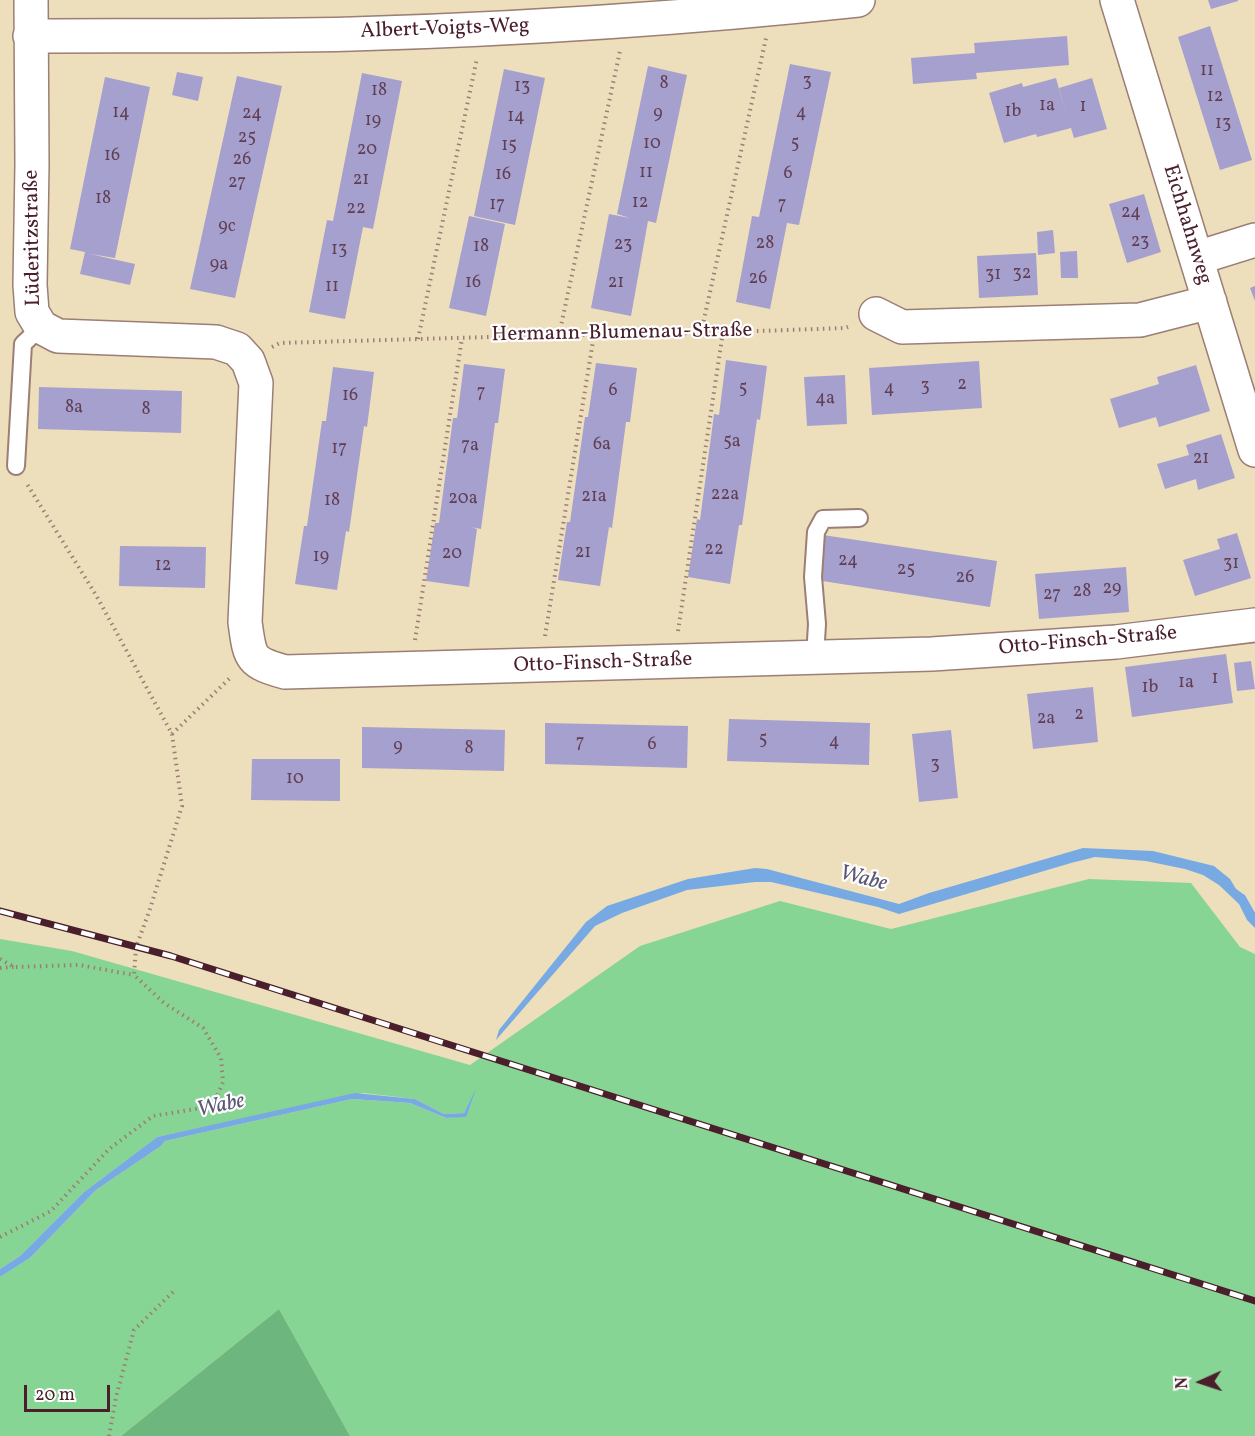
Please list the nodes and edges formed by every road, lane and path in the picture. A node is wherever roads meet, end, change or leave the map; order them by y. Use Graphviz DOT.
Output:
graph roads {
  1 [pos="31,0"];
  2 [pos="858,0"];
  3 [pos="1117,0"];
  4 [pos="772,9"];
  5 [pos="627,21"];
  6 [pos="483,29"];
  7 [pos="30,36"];
  8 [pos="1255,240"];
  9 [pos="1197,258"];
  10 [pos="1210,302"];
  11 [pos="876,314"];
  12 [pos="41,327"];
  13 [pos="723,332"];
  14 [pos="701,333"];
  15 [pos="559,334"];
  16 [pos="594,335"];
  17 [pos="462,338"];
  18 [pos="418,339"];
  19 [pos="248,361"];
  20 [pos="1255,450"];
  21 [pos="16,466"];
  22 [pos="859,518"];
  23 [pos="1255,625"];
  24 [pos="252,656"];
  25 [pos="815,657"];
  26 [pos="673,662"];
  27 [pos="540,665"];
  28 [pos="411,669"];
  29 [pos="172,734"];
  30 [pos="0,959"];
  31 [pos="14,967"];
  32 [pos="0,968"];
  33 [pos="135,975"];
  34 [pos="0,1237"];
  35 [pos="176,1289"];
  36 [pos="109,1436"];
  1 -- 7 [label="street, Lüderitzstraße"];
  2 -- 4 [label="street, Albert-Voigts-Weg"];
  3 -- 9 [label="street, Eichhahnweg"];
  4 -- 5 [label="street, Albert-Voigts-Weg"];
  4 -- 14 [label="path"];
  5 -- 6 [label="street, Albert-Voigts-Weg"];
  5 -- 15 [label="path"];
  6 -- 7 [label="street, Albert-Voigts-Weg"];
  6 -- 18 [label="path"];
  7 -- 12 [label="street, Lüderitzstraße"];
  8 -- 9 [label="street"];
  9 -- 10 [label="street, Eichhahnweg"];
  10 -- 11 [label="street"];
  10 -- 20 [label="street, Eichhahnweg"];
  11 -- 13 [label="path, Hermann-Blumenau-Straße"];
  12 -- 19 [label="street"];
  12 -- 21 [label="lane, Lüderitzstraße"];
  13 -- 14 [label="path, Hermann-Blumenau-Straße"];
  13 -- 26 [label="path"];
  14 -- 16 [label="path, Hermann-Blumenau-Straße"];
  15 -- 16 [label="path, Hermann-Blumenau-Straße"];
  15 -- 17 [label="path, Hermann-Blumenau-Straße"];
  16 -- 27 [label="path"];
  17 -- 18 [label="path, Hermann-Blumenau-Straße"];
  17 -- 28 [label="path"];
  18 -- 19 [label="path, Hermann-Blumenau-Straße"];
  19 -- 24 [label="street"];
  21 -- 29 [label="path"];
  22 -- 25 [label="lane"];
  23 -- 25 [label="street, Otto-Finsch-Straße"];
  24 -- 28 [label="street, Otto-Finsch-Straße"];
  24 -- 29 [label="path"];
  25 -- 26 [label="street, Otto-Finsch-Straße"];
  26 -- 27 [label="street, Otto-Finsch-Straße"];
  27 -- 28 [label="street, Otto-Finsch-Straße"];
  29 -- 33 [label="path"];
  30 -- 31 [label="path"];
  31 -- 32 [label="path"];
  31 -- 33 [label="path"];
  33 -- 34 [label="path"];
  35 -- 36 [label="path"];
}
